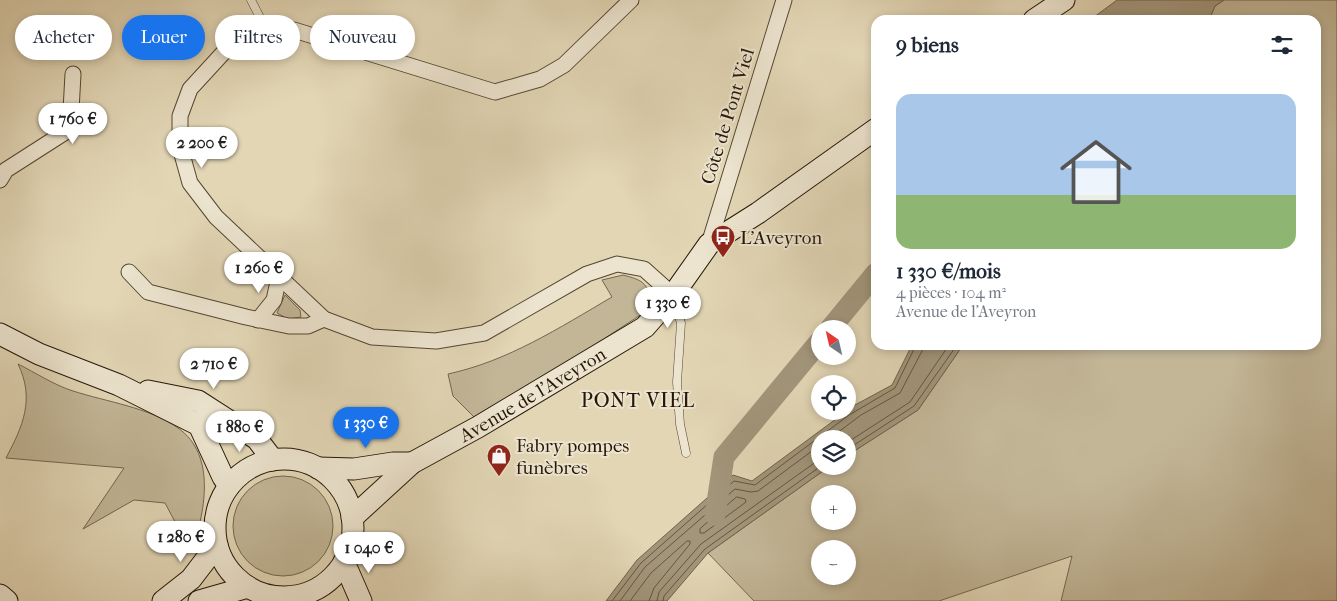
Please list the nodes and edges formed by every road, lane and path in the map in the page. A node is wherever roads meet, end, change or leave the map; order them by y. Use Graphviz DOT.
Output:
graph roads {
  1 [pos="251,0"];
  2 [pos="631,0"];
  3 [pos="784,0"];
  4 [pos="1064,0"];
  5 [pos="258,15"];
  6 [pos="1042,15"];
  7 [pos="300,32"];
  8 [pos="217,60"];
  9 [pos="73,74"];
  10 [pos="871,134"];
  11 [pos="0,180"];
  12 [pos="708,244"];
  13 [pos="129,272"];
  14 [pos="279,276"];
  15 [pos="673,295"];
  16 [pos="324,319"];
  17 [pos="258,320"];
  18 [pos="0,334"];
  19 [pos="119,385"];
  20 [pos="686,453"];
  21 [pos="273,460"];
  22 [pos="412,463"];
  23 [pos="318,468"];
  24 [pos="229,486"];
  25 [pos="352,518"];
  26 [pos="217,545"];
  27 [pos="344,562"];
  28 [pos="248,587"];
  29 [pos="0,595"];
  30 [pos="306,598"];
  31 [pos="7,601"];
  32 [pos="163,601"];
  33 [pos="199,601"];
  34 [pos="361,601"];
  1 -- 5 [label="lane"];
  2 -- 7 [label="street"];
  3 -- 12 [label="street, Côte de Pont Viel"];
  4 -- 6 [label="main road"];
  8 -- 14 [label="street"];
  9 -- 11 [label="street"];
  10 -- 12 [label="main road, Avenue de l'Aveyron"];
  12 -- 15 [label="main road, Avenue de l'Aveyron"];
  13 -- 17 [label="street"];
  14 -- 16 [label="street"];
  14 -- 17 [label="street"];
  15 -- 16 [label="street"];
  15 -- 20 [label="lane"];
  15 -- 22 [label="main road, Avenue de l'Aveyron"];
  16 -- 17 [label="street"];
  18 -- 19 [label="main road"];
  19 -- 21 [label="main road"];
  19 -- 24 [label="main road"];
  21 -- 23 [label="main road"];
  21 -- 24 [label="main road"];
  22 -- 23 [label="main road, Avenue de l'Aveyron"];
  22 -- 25 [label="main road, Avenue de l'Aveyron"];
  23 -- 25 [label="main road"];
  24 -- 26 [label="main road"];
  25 -- 27 [label="main road"];
  26 -- 28 [label="main road"];
  26 -- 32 [label="main road"];
  27 -- 30 [label="main road"];
  27 -- 34 [label="main road"];
  28 -- 30 [label="main road"];
  28 -- 33 [label="main road"];
  29 -- 31 [label="main road"];
}
